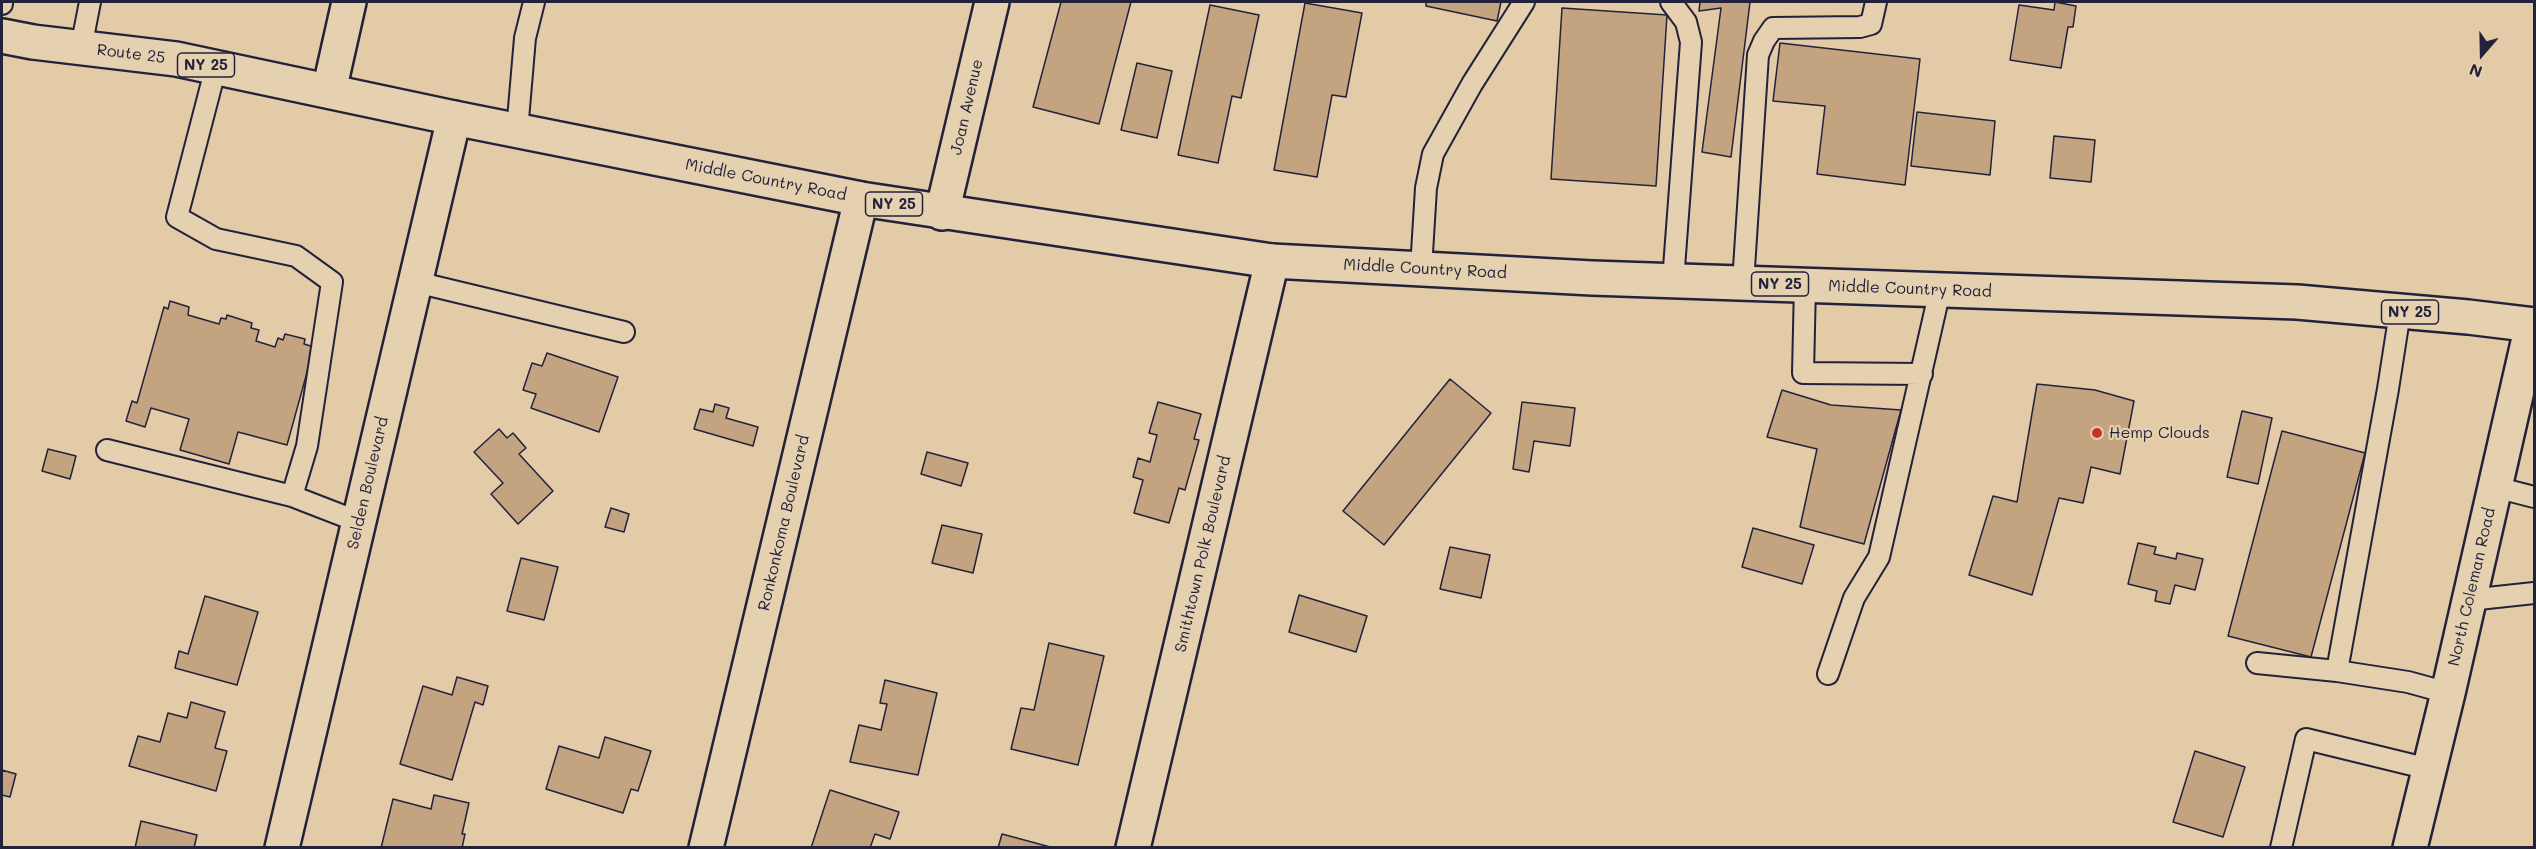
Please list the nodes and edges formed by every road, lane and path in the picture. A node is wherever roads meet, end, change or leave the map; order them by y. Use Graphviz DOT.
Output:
graph roads {
  1 [pos="90,2"];
  2 [pos="349,2"];
  3 [pos="992,2"];
  4 [pos="1524,2"];
  5 [pos="1671,2"];
  6 [pos="1876,2"];
  7 [pos="533,5"];
  8 [pos="2,36"];
  9 [pos="81,48"];
  10 [pos="216,67"];
  11 [pos="329,91"];
  12 [pos="454,118"];
  13 [pos="517,131"];
  14 [pos="861,199"];
  15 [pos="942,213"];
  16 [pos="1272,261"];
  17 [pos="1421,269"];
  18 [pos="1673,281"];
  19 [pos="416,282"];
  20 [pos="1743,283"];
  21 [pos="1805,285"];
  22 [pos="1940,290"];
  23 [pos="2400,312"];
  24 [pos="2534,322"];
  25 [pos="624,332"];
  26 [pos="1922,374"];
  27 [pos="107,450"];
  28 [pos="2495,488"];
  29 [pos="292,496"];
  30 [pos="2535,497"];
  31 [pos="359,522"];
  32 [pos="2535,593"];
  33 [pos="2469,600"];
  34 [pos="2257,663"];
  35 [pos="2337,671"];
  36 [pos="1828,674"];
  37 [pos="2448,693"];
  38 [pos="2429,769"];
  39 [pos="282,848"];
  40 [pos="706,848"];
  41 [pos="1133,848"];
  42 [pos="2281,848"];
  43 [pos="2410,848"];
  1 -- 9 [label="lane"];
  2 -- 11 [label="street"];
  3 -- 15 [label="street, Joan Avenue"];
  4 -- 17 [label="lane"];
  5 -- 18 [label="lane"];
  6 -- 20 [label="lane"];
  7 -- 13 [label="lane"];
  8 -- 9 [label="street, Route 25 / NY 25"];
  9 -- 10 [label="street, Route 25 / NY 25"];
  10 -- 11 [label="street, Route 25 / NY 25"];
  10 -- 29 [label="lane"];
  11 -- 12 [label="street, Middle Country Road / NY 25"];
  12 -- 13 [label="street, Middle Country Road / NY 25"];
  12 -- 19 [label="street, Selden Boulevard"];
  13 -- 14 [label="street, Middle Country Road / NY 25"];
  14 -- 15 [label="street, Middle Country Road / NY 25"];
  14 -- 40 [label="street, Ronkonkoma Boulevard"];
  15 -- 16 [label="street, Middle Country Road / NY 25"];
  16 -- 17 [label="street, Middle Country Road / NY 25"];
  16 -- 41 [label="street, Smithtown Polk Boulevard"];
  17 -- 18 [label="street, Middle Country Road / NY 25"];
  18 -- 20 [label="street, Middle Country Road / NY 25"];
  19 -- 25 [label="lane"];
  19 -- 31 [label="street, Selden Boulevard"];
  20 -- 21 [label="street, Middle Country Road / NY 25"];
  21 -- 22 [label="street, Middle Country Road / NY 25"];
  21 -- 26 [label="lane"];
  22 -- 23 [label="street, Middle Country Road / NY 25"];
  22 -- 26 [label="lane"];
  23 -- 24 [label="street, Middle Country Road / NY 25"];
  23 -- 35 [label="lane"];
  24 -- 28 [label="street, North Coleman Road"];
  26 -- 36 [label="lane"];
  27 -- 29 [label="lane"];
  28 -- 30 [label="lane"];
  28 -- 33 [label="street, North Coleman Road"];
  29 -- 31 [label="lane"];
  31 -- 39 [label="street, Selden Boulevard"];
  32 -- 33 [label="lane"];
  33 -- 37 [label="street, North Coleman Road"];
  34 -- 35 [label="lane"];
  35 -- 37 [label="lane"];
  37 -- 38 [label="street, North Coleman Road"];
  38 -- 42 [label="lane"];
  38 -- 43 [label="street, North Coleman Road"];
}
